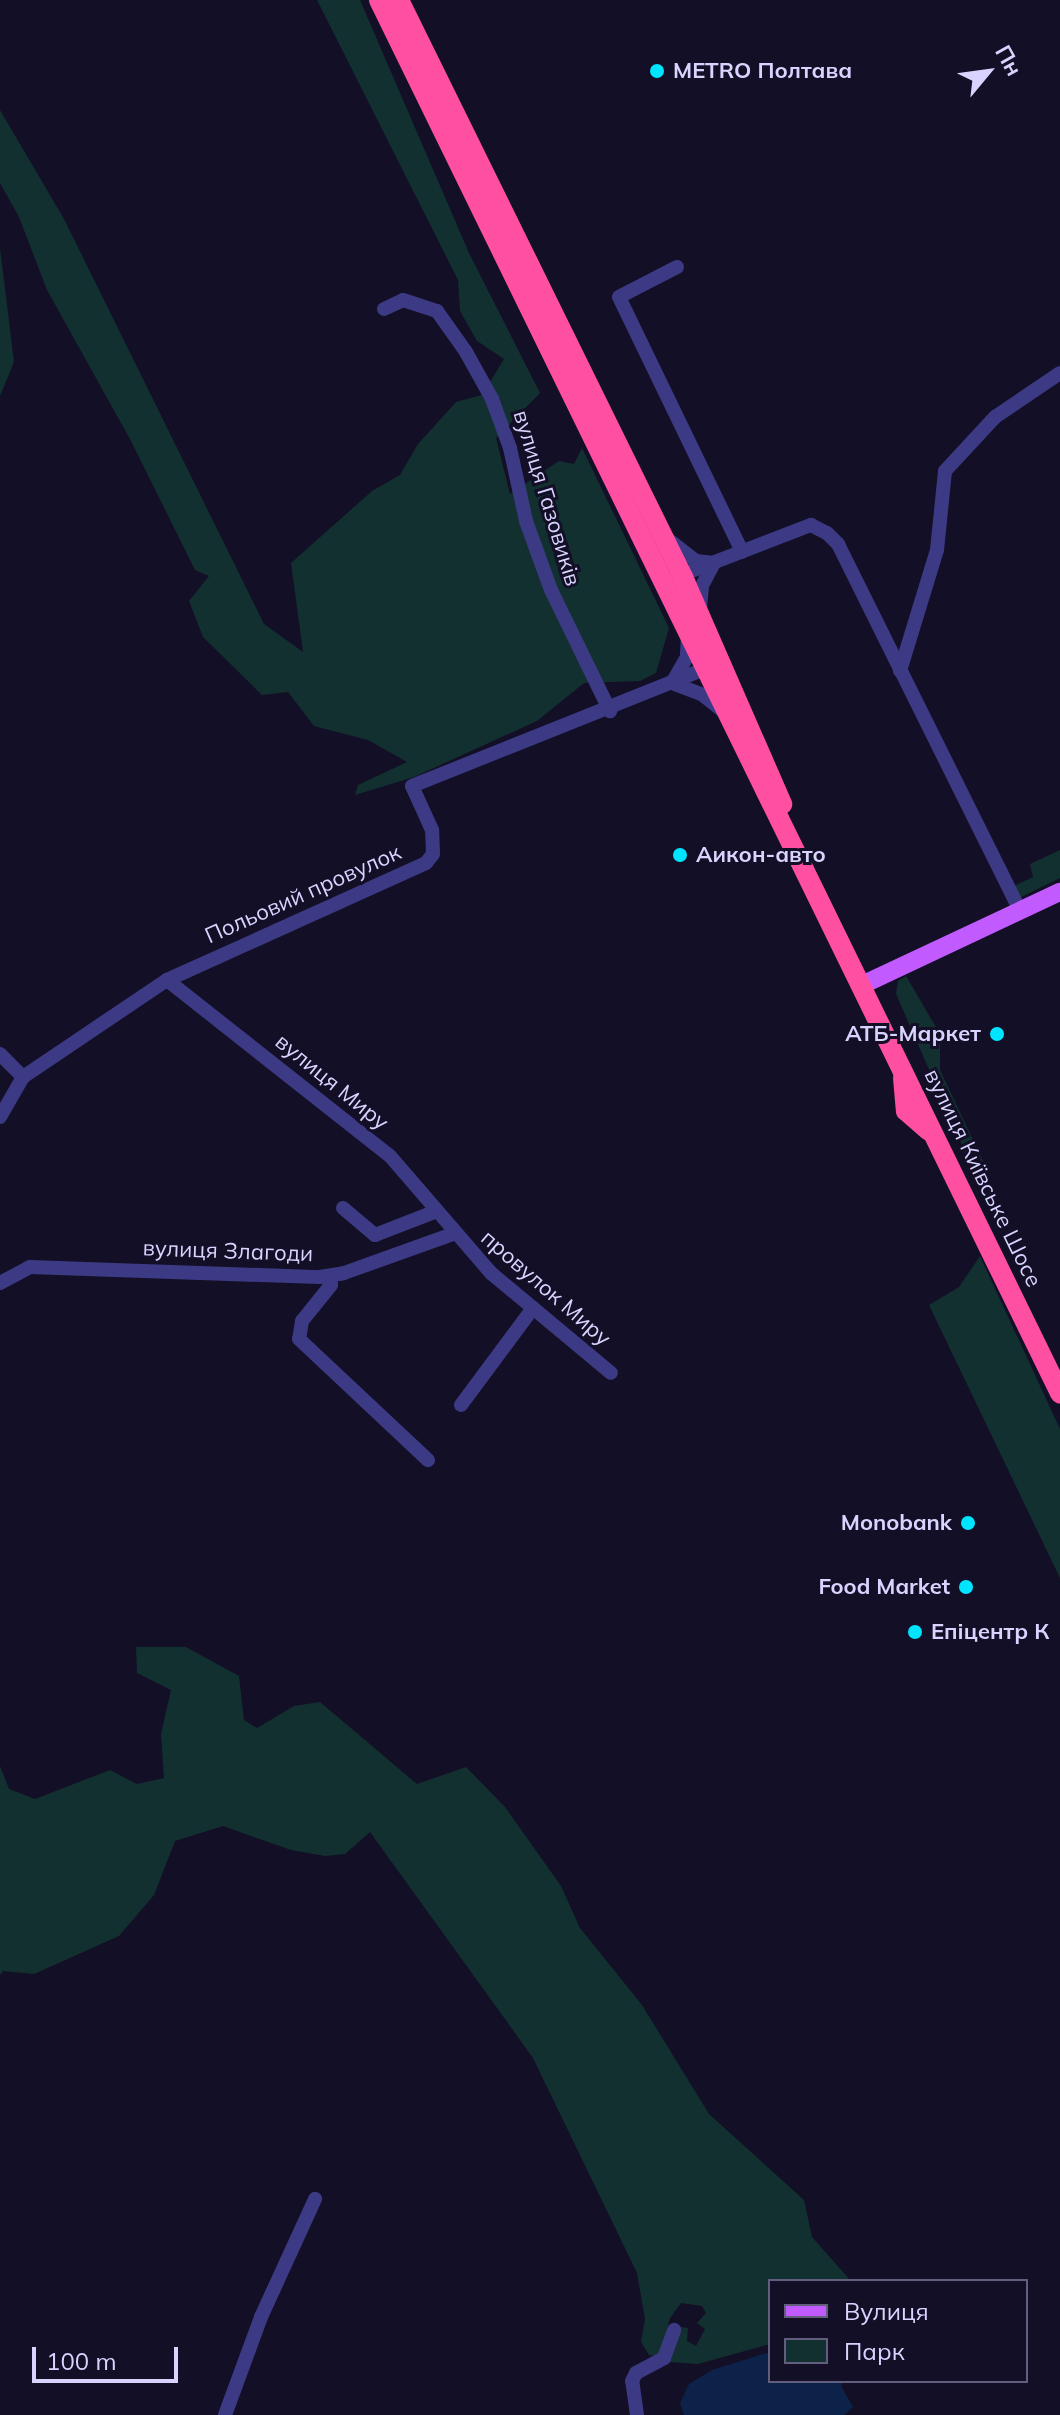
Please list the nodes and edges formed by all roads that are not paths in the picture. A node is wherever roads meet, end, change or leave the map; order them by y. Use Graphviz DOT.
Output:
graph roads {
  1 [pos="379,0"];
  2 [pos="399,0"];
  3 [pos="677,267"];
  4 [pos="384,309"];
  5 [pos="1060,373"];
  6 [pos="661,531"];
  7 [pos="742,552"];
  8 [pos="714,563"];
  9 [pos="657,567"];
  10 [pos="683,577"];
  11 [pos="674,604"];
  12 [pos="700,612"];
  13 [pos="688,635"];
  14 [pos="710,636"];
  15 [pos="704,669"];
  16 [pos="900,671"];
  17 [pos="672,683"];
  18 [pos="732,707"];
  19 [pos="610,711"];
  20 [pos="1060,892"];
  21 [pos="1020,911"];
  22 [pos="167,980"];
  23 [pos="862,985"];
  24 [pos="0,1054"];
  25 [pos="21,1082"];
  26 [pos="0,1117"];
  27 [pos="343,1208"];
  28 [pos="437,1211"];
  29 [pos="453,1234"];
  30 [pos="329,1276"];
  31 [pos="0,1283"];
  32 [pos="533,1308"];
  33 [pos="611,1373"];
  34 [pos="1060,1393"];
  35 [pos="461,1405"];
  36 [pos="428,1460"];
  37 [pos="315,2199"];
  38 [pos="674,2330"];
  39 [pos="225,2415"];
  40 [pos="637,2415"];
  1 -- 9 [label="highway"];
  2 -- 6 [label="highway"];
  3 -- 7 [label="street"];
  4 -- 19 [label="street, вулиця Газовиків"];
  5 -- 16 [label="street"];
  6 -- 8 [label="street"];
  6 -- 10 [label="highway"];
  7 -- 8 [label="street"];
  7 -- 16 [label="street"];
  8 -- 10 [label="street"];
  8 -- 12 [label="street"];
  9 -- 10 [label="street"];
  9 -- 11 [label="highway"];
  10 -- 11 [label="street"];
  10 -- 12 [label="highway"];
  11 -- 13 [label="highway"];
  12 -- 14 [label="highway"];
  13 -- 15 [label="highway"];
  13 -- 17 [label="street"];
  14 -- 15 [label="street"];
  14 -- 18 [label="highway"];
  15 -- 17 [label="street, Польовий провулок"];
  15 -- 18 [label="highway"];
  16 -- 21 [label="street"];
  17 -- 18 [label="street"];
  17 -- 19 [label="street, Польовий провулок"];
  18 -- 23 [label="highway, вулиця Київське Шосе"];
  19 -- 22 [label="street, Польовий провулок"];
  20 -- 21 [label="main road"];
  21 -- 23 [label="main road"];
  22 -- 25 [label="street, Польовий провулок"];
  22 -- 28 [label="street, вулиця Миру"];
  23 -- 34 [label="highway, вулиця Київське Шосе"];
  24 -- 25 [label="street"];
  25 -- 26 [label="street, Польовий провулок"];
  27 -- 28 [label="street"];
  28 -- 29 [label="street, вулиця Миру"];
  29 -- 30 [label="street, вулиця Злагоди"];
  29 -- 32 [label="street, провулок Миру"];
  30 -- 31 [label="street, вулиця Злагоди"];
  30 -- 36 [label="street"];
  32 -- 33 [label="street, провулок Миру"];
  32 -- 35 [label="street"];
  37 -- 39 [label="street"];
  38 -- 40 [label="street"];
}
